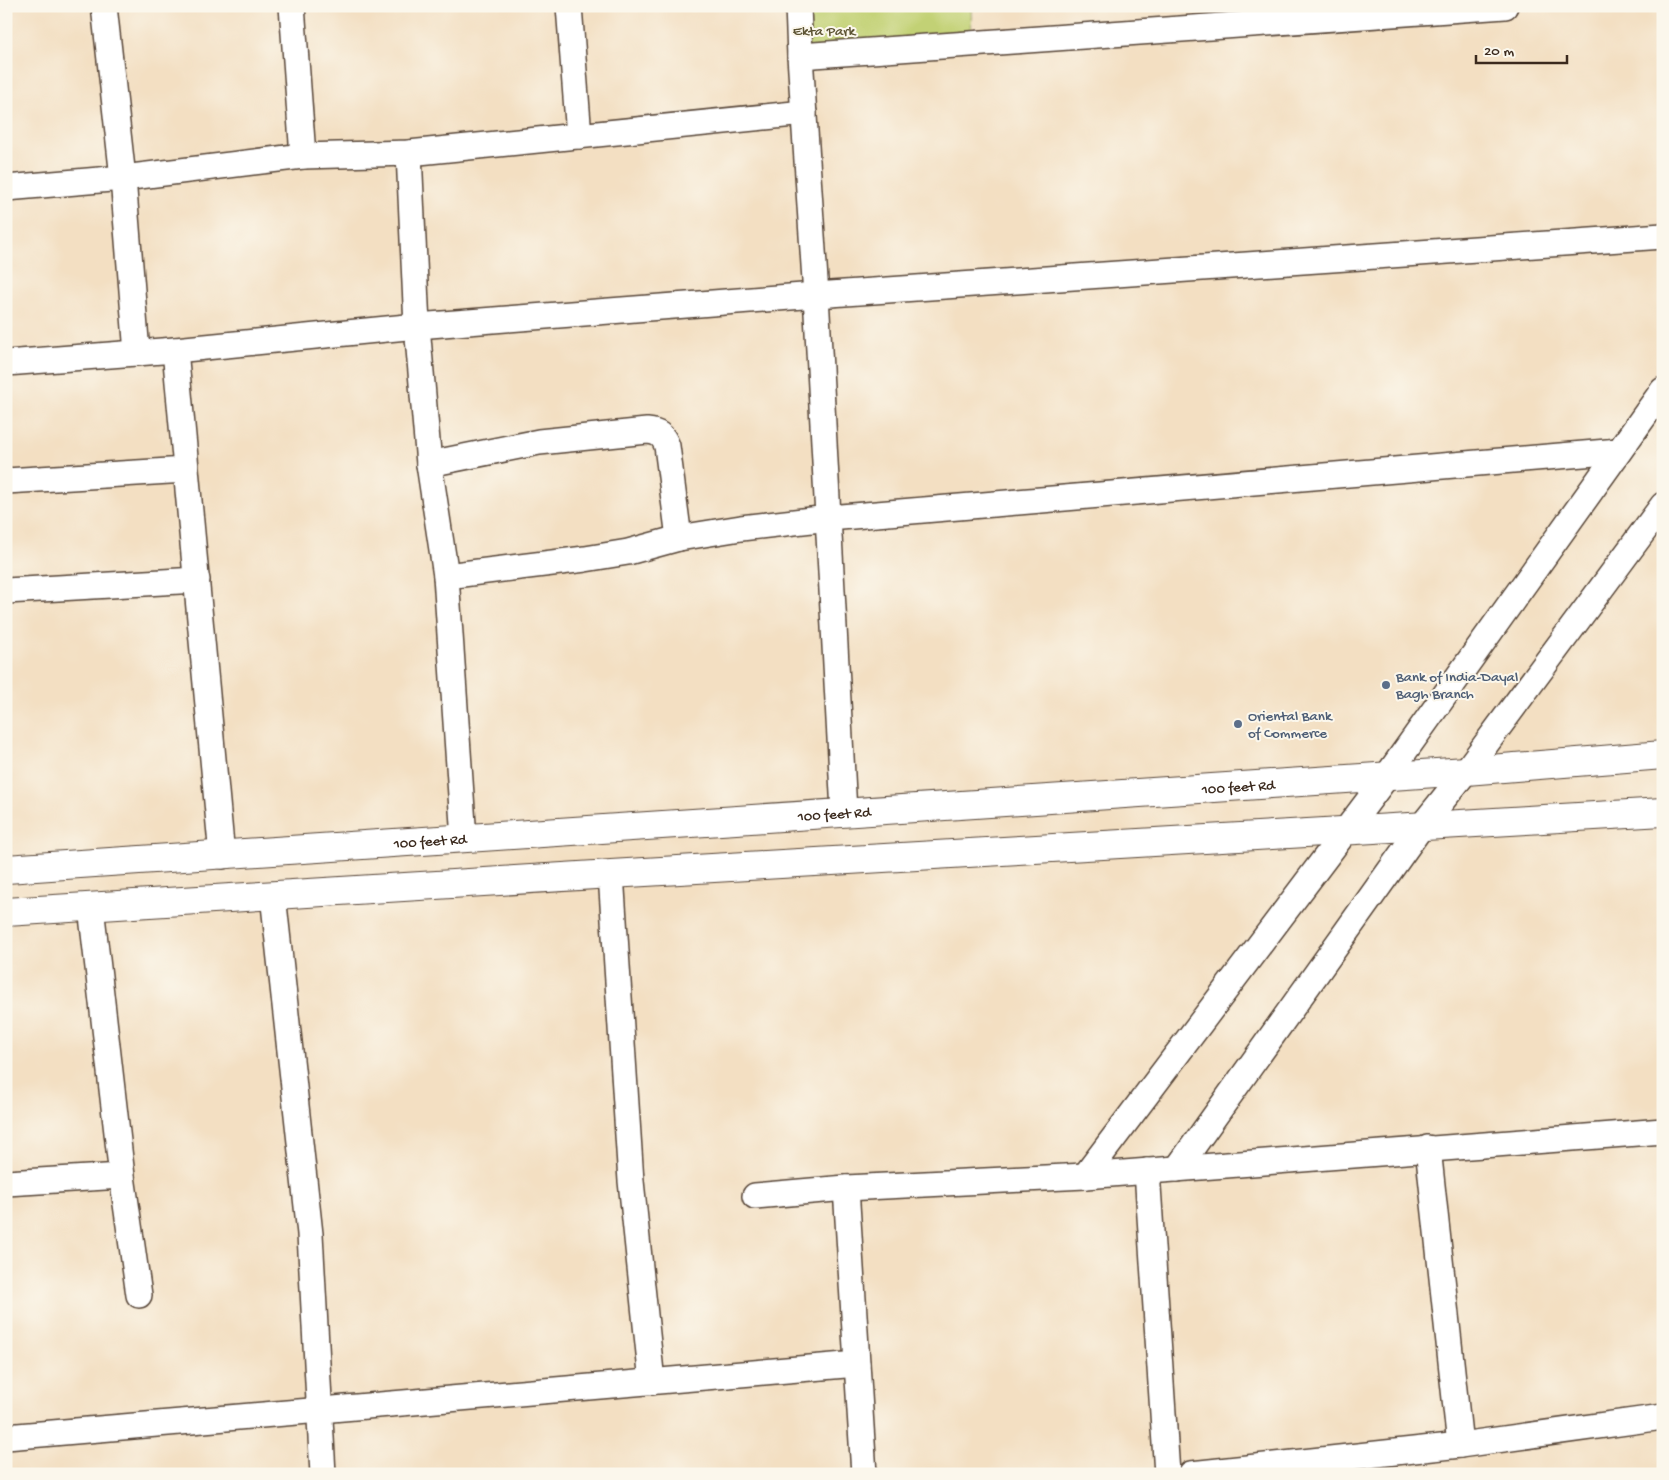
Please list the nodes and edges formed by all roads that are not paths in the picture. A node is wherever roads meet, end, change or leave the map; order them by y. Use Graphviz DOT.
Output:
graph roads {
  1 [pos="104,6"];
  2 [pos="292,6"];
  3 [pos="568,6"];
  4 [pos="798,6"];
  5 [pos="1505,6"];
  6 [pos="800,56"];
  7 [pos="804,112"];
  8 [pos="579,136"];
  9 [pos="409,154"];
  10 [pos="303,156"];
  11 [pos="123,178"];
  12 [pos="6,188"];
  13 [pos="1663,236"];
  14 [pos="816,295"];
  15 [pos="416,326"];
  16 [pos="175,350"];
  17 [pos="137,353"];
  18 [pos="6,363"];
  19 [pos="1663,390"];
  20 [pos="1619,450"];
  21 [pos="429,464"];
  22 [pos="186,470"];
  23 [pos="6,481"];
  24 [pos="1663,505"];
  25 [pos="829,518"];
  26 [pos="679,538"];
  27 [pos="446,576"];
  28 [pos="197,580"];
  29 [pos="6,591"];
  30 [pos="1663,755"];
  31 [pos="1466,771"];
  32 [pos="1387,776"];
  33 [pos="844,812"];
  34 [pos="1663,812"];
  35 [pos="1421,827"];
  36 [pos="1346,831"];
  37 [pos="464,839"];
  38 [pos="222,856"];
  39 [pos="6,869"];
  40 [pos="611,874"];
  41 [pos="273,895"];
  42 [pos="91,907"];
  43 [pos="6,912"];
  44 [pos="1663,1131"];
  45 [pos="1428,1148"];
  46 [pos="1177,1168"];
  47 [pos="1147,1171"];
  48 [pos="122,1176"];
  49 [pos="1085,1176"];
  50 [pos="6,1184"];
  51 [pos="846,1188"];
  52 [pos="755,1196"];
  53 [pos="139,1295"];
  54 [pos="857,1364"];
  55 [pos="652,1382"];
  56 [pos="320,1411"];
  57 [pos="1663,1417"];
  58 [pos="6,1437"];
  59 [pos="1460,1445"];
  60 [pos="323,1474"];
  61 [pos="864,1474"];
  62 [pos="1167,1474"];
  63 [pos="1191,1474"];
  1 -- 11 [label="street"];
  2 -- 10 [label="street"];
  3 -- 8 [label="street"];
  4 -- 6 [label="street"];
  5 -- 6 [label="street"];
  6 -- 7 [label="street"];
  7 -- 8 [label="street"];
  7 -- 14 [label="street"];
  8 -- 9 [label="street"];
  9 -- 10 [label="street"];
  9 -- 15 [label="street"];
  10 -- 11 [label="street"];
  11 -- 12 [label="street"];
  11 -- 17 [label="street"];
  13 -- 14 [label="street"];
  14 -- 15 [label="street"];
  14 -- 25 [label="street"];
  15 -- 16 [label="street"];
  15 -- 21 [label="street"];
  16 -- 17 [label="street"];
  16 -- 22 [label="street"];
  17 -- 18 [label="street"];
  19 -- 20 [label="street"];
  20 -- 25 [label="street"];
  20 -- 32 [label="street"];
  21 -- 26 [label="street"];
  21 -- 27 [label="street"];
  22 -- 23 [label="street"];
  22 -- 28 [label="street"];
  24 -- 31 [label="street"];
  25 -- 26 [label="street"];
  25 -- 33 [label="street"];
  26 -- 27 [label="street"];
  27 -- 37 [label="street"];
  28 -- 29 [label="street"];
  28 -- 38 [label="street"];
  30 -- 31 [label="main road, 100 feet Rd"];
  31 -- 32 [label="main road, 100 feet Rd"];
  31 -- 35 [label="street"];
  32 -- 33 [label="main road, 100 feet Rd"];
  32 -- 36 [label="street"];
  33 -- 37 [label="main road, 100 feet Rd"];
  34 -- 35 [label="main road"];
  35 -- 36 [label="main road"];
  35 -- 46 [label="street"];
  36 -- 40 [label="main road"];
  36 -- 49 [label="street"];
  37 -- 38 [label="main road, 100 feet Rd"];
  38 -- 39 [label="main road, 100 feet Rd"];
  40 -- 41 [label="main road"];
  40 -- 55 [label="street"];
  41 -- 42 [label="main road"];
  41 -- 56 [label="street"];
  42 -- 43 [label="main road"];
  42 -- 48 [label="street"];
  44 -- 45 [label="street"];
  45 -- 46 [label="street"];
  45 -- 59 [label="street"];
  46 -- 47 [label="street"];
  47 -- 49 [label="street"];
  47 -- 62 [label="street"];
  48 -- 50 [label="street"];
  48 -- 53 [label="street"];
  49 -- 51 [label="street"];
  51 -- 52 [label="street"];
  51 -- 54 [label="street"];
  54 -- 55 [label="street"];
  54 -- 61 [label="street"];
  55 -- 56 [label="street"];
  56 -- 58 [label="street"];
  56 -- 60 [label="street"];
  57 -- 59 [label="street"];
  59 -- 63 [label="street"];
}
